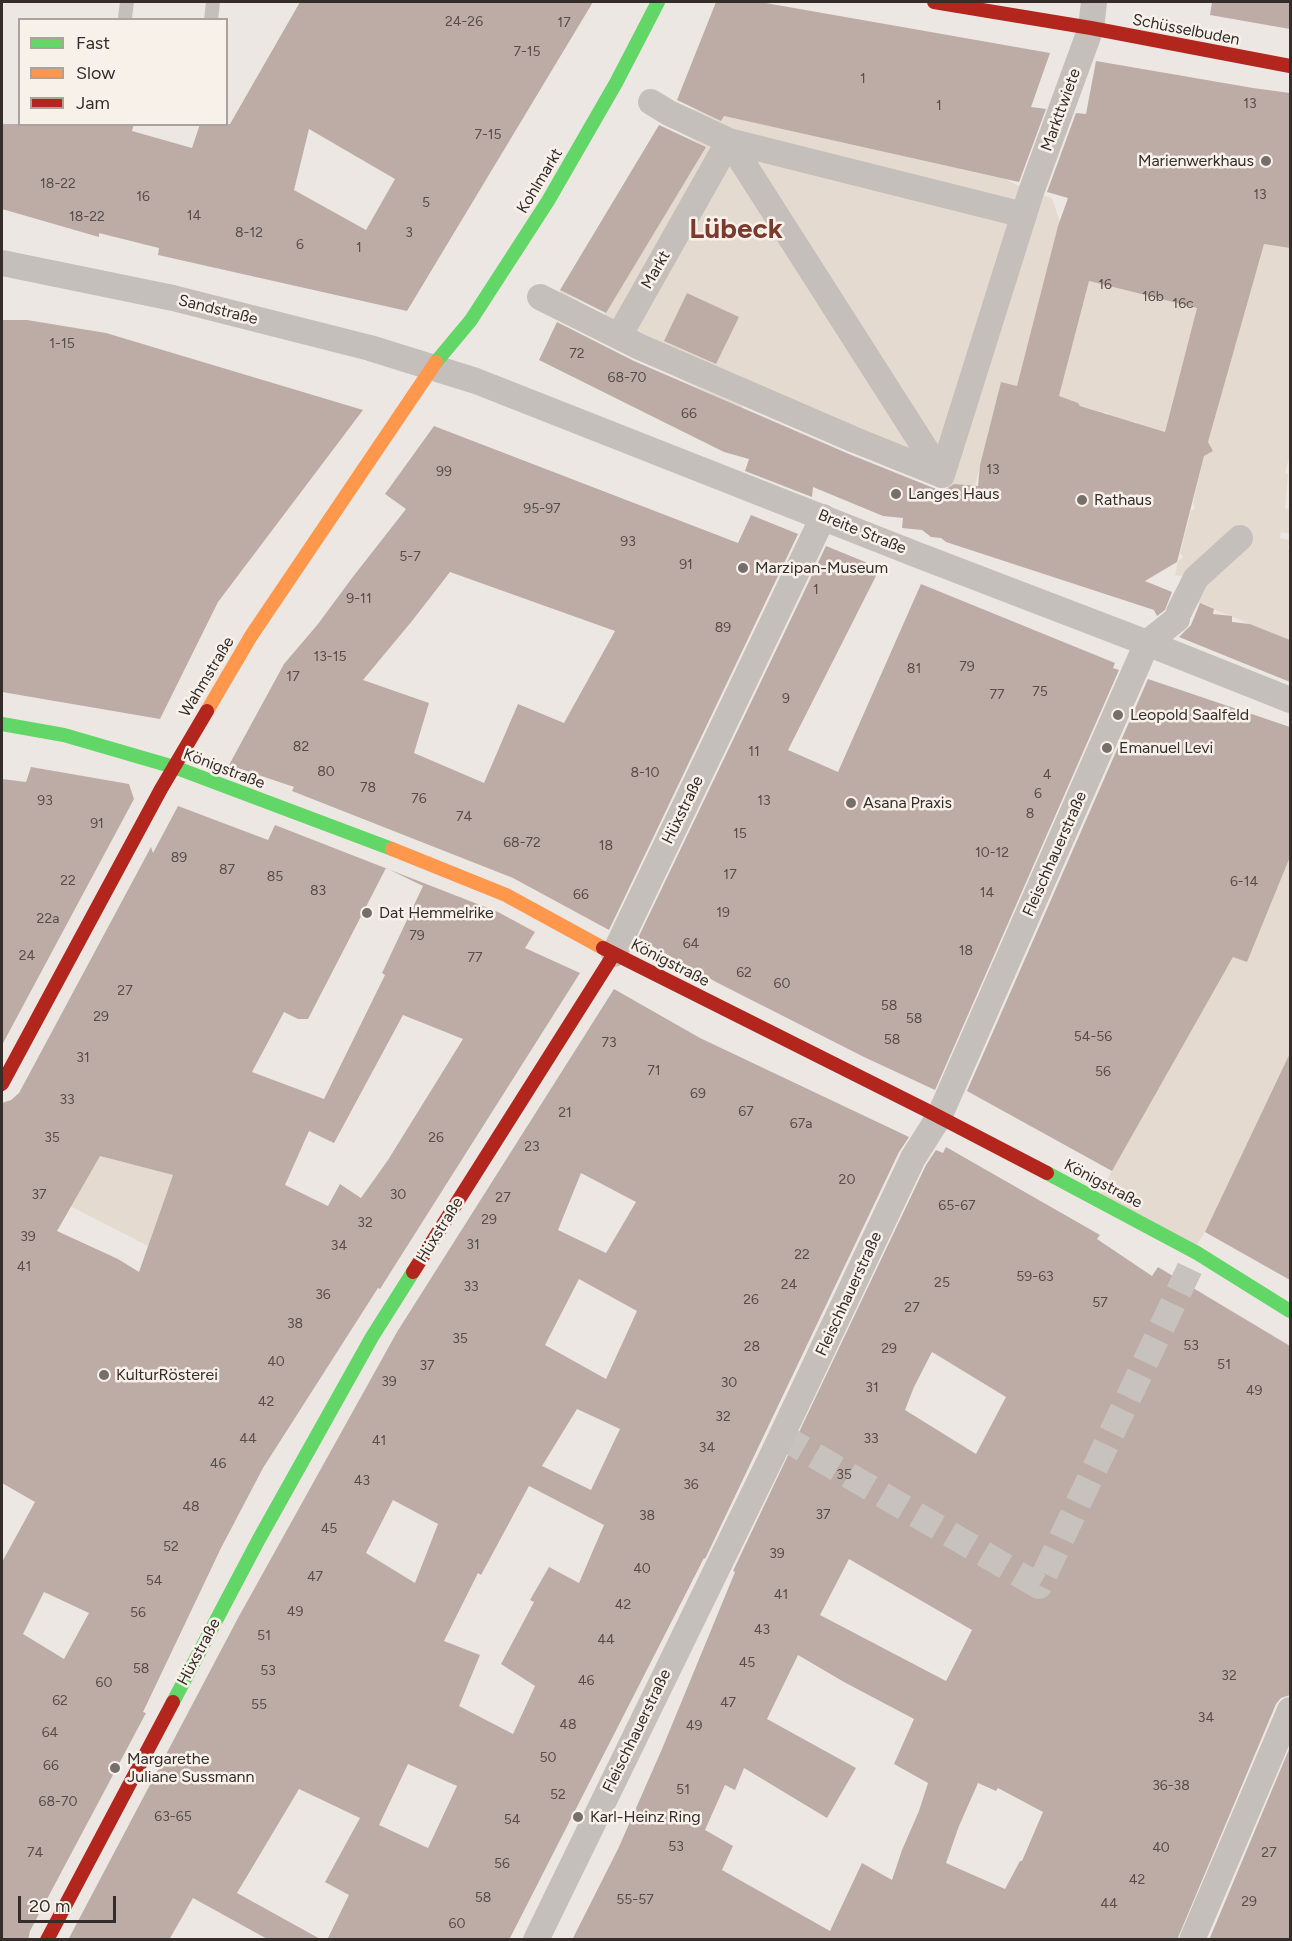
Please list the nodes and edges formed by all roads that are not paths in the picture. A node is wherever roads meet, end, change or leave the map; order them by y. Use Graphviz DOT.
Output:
graph roads {
  1 [pos="127,2"];
  2 [pos="213,2"];
  3 [pos="658,2"];
  4 [pos="934,2"];
  5 [pos="1094,2"];
  6 [pos="124,18"];
  7 [pos="212,18"];
  8 [pos="1091,28"];
  9 [pos="1290,66"];
  10 [pos="651,102"];
  11 [pos="729,141"];
  12 [pos="1027,204"];
  13 [pos="2,263"];
  14 [pos="540,297"];
  15 [pos="619,336"];
  16 [pos="433,366"];
  17 [pos="942,475"];
  18 [pos="823,517"];
  19 [pos="1240,538"];
  20 [pos="1148,643"];
  21 [pos="1290,700"];
  22 [pos="2,724"];
  23 [pos="174,767"];
  24 [pos="614,954"];
  25 [pos="2,1084"];
  26 [pos="939,1117"];
  27 [pos="1290,1311"];
  28 [pos="1290,1710"];
  29 [pos="46,1940"];
  30 [pos="536,1940"];
  31 [pos="1192,1940"];
  1 -- 6 [label="lane"];
  2 -- 7 [label="lane"];
  3 -- 16 [label="street, Kohlmarkt"];
  4 -- 8 [label="street, Schüsselbuden"];
  5 -- 8 [label="street, Markttwiete"];
  8 -- 9 [label="street, Schüsselbuden"];
  8 -- 12 [label="street, Markttwiete"];
  10 -- 11 [label="street"];
  11 -- 12 [label="street"];
  11 -- 15 [label="street, Markt"];
  11 -- 17 [label="street"];
  12 -- 17 [label="street, Markttwiete"];
  13 -- 16 [label="street, Sandstraße"];
  14 -- 15 [label="street"];
  15 -- 17 [label="street"];
  16 -- 18 [label="street, Breite Straße"];
  16 -- 23 [label="street, Wahmstraße"];
  18 -- 20 [label="street, Breite Straße"];
  18 -- 24 [label="street, Hüxstraße"];
  19 -- 20 [label="street"];
  20 -- 21 [label="street, Breite Straße"];
  20 -- 26 [label="street, Fleischhauerstraße"];
  22 -- 23 [label="street, Königstraße"];
  23 -- 24 [label="street, Königstraße"];
  23 -- 25 [label="street, Wahmstraße"];
  24 -- 26 [label="street, Königstraße"];
  24 -- 29 [label="street, Hüxstraße"];
  26 -- 27 [label="street, Königstraße"];
  26 -- 30 [label="street, Fleischhauerstraße"];
  28 -- 31 [label="street"];
}
